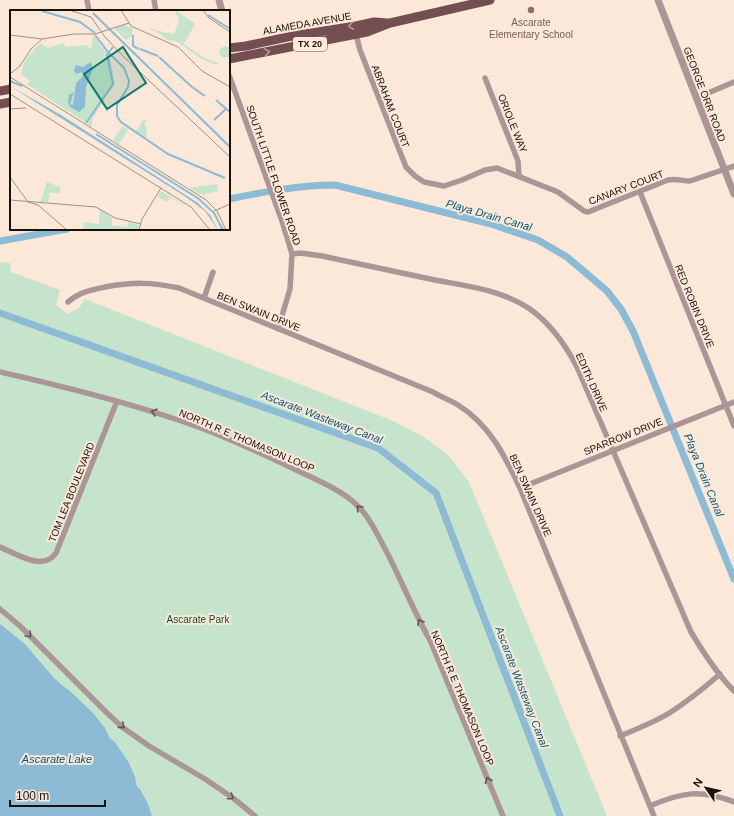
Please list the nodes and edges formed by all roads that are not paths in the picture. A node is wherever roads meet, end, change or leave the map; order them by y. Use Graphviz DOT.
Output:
graph roads {
  1 [pos="87,0"];
  2 [pos="154,0"];
  3 [pos="219,0"];
  4 [pos="490,0"];
  5 [pos="658,0"];
  6 [pos="89,10"];
  7 [pos="156,10"];
  8 [pos="222,10"];
  9 [pos="390,23"];
  10 [pos="356,34"];
  11 [pos="230,48"];
  12 [pos="230,59"];
  13 [pos="230,78"];
  14 [pos="485,78"];
  15 [pos="734,82"];
  16 [pos="10,89"];
  17 [pos="0,91"];
  18 [pos="696,98"];
  19 [pos="10,102"];
  20 [pos="0,104"];
  21 [pos="734,166"];
  22 [pos="724,170"];
  23 [pos="519,176"];
  24 [pos="418,178"];
  25 [pos="640,192"];
  26 [pos="734,194"];
  27 [pos="292,254"];
  28 [pos="213,272"];
  29 [pos="204,298"];
  30 [pos="68,302"];
  31 [pos="278,329"];
  32 [pos="0,372"];
  33 [pos="116,401"];
  34 [pos="734,402"];
  35 [pos="725,405"];
  36 [pos="734,426"];
  37 [pos="612,451"];
  38 [pos="520,488"];
  39 [pos="0,547"];
  40 [pos="0,609"];
  41 [pos="720,674"];
  42 [pos="734,691"];
  43 [pos="620,736"];
  44 [pos="734,802"];
  45 [pos="650,806"];
  46 [pos="255,816"];
  47 [pos="503,816"];
  48 [pos="654,816"];
  1 -- 6 [label="street"];
  2 -- 7 [label="street"];
  3 -- 8 [label="street"];
  4 -- 9 [label="main road, ALAMEDA AVENUE / TX 20"];
  5 -- 18 [label="street, GEORGE ORR ROAD"];
  9 -- 10 [label="main road, ALAMEDA AVENUE / TX 20"];
  9 -- 11 [label="main road, ALAMEDA AVENUE / TX 20, one-way"];
  12 -- 10 [label="main road, ALAMEDA AVENUE / TX 20, one-way"];
  10 -- 24 [label="street, ABRAHAM COURT"];
  13 -- 27 [label="street, SOUTH LITTLE FLOWER ROAD"];
  14 -- 23 [label="street, ORIOLE WAY"];
  15 -- 18 [label="street"];
  16 -- 17 [label="main road"];
  18 -- 22 [label="street, GEORGE ORR ROAD"];
  19 -- 20 [label="main road"];
  21 -- 22 [label="street, CANARY COURT"];
  22 -- 25 [label="street, CANARY COURT"];
  22 -- 26 [label="street, GEORGE ORR ROAD"];
  23 -- 24 [label="street, CANARY COURT"];
  23 -- 25 [label="street, CANARY COURT"];
  25 -- 35 [label="street, RED ROBIN DRIVE"];
  27 -- 31 [label="street, SOUTH LITTLE FLOWER ROAD"];
  27 -- 37 [label="street, EDITH DRIVE"];
  28 -- 29 [label="street, BEN SWAIN DRIVE"];
  29 -- 30 [label="street, BEN SWAIN DRIVE"];
  29 -- 31 [label="street, BEN SWAIN DRIVE"];
  31 -- 38 [label="street, BEN SWAIN DRIVE"];
  32 -- 33 [label="street, NORTH R E THOMASON LOOP"];
  33 -- 39 [label="street, TOM LEA BOULEVARD"];
  47 -- 33 [label="street, NORTH R E THOMASON LOOP, one-way"];
  34 -- 35 [label="street, SPARROW DRIVE"];
  35 -- 36 [label="street, RED ROBIN DRIVE"];
  35 -- 37 [label="street, SPARROW DRIVE"];
  37 -- 38 [label="street, SPARROW DRIVE"];
  37 -- 41 [label="street, EDITH DRIVE"];
  38 -- 43 [label="street, BEN SWAIN DRIVE"];
  40 -- 46 [label="street, one-way"];
  41 -- 42 [label="street, EDITH DRIVE"];
  41 -- 43 [label="street"];
  43 -- 45 [label="street, BEN SWAIN DRIVE"];
  44 -- 45 [label="street"];
  45 -- 48 [label="street, BEN SWAIN DRIVE"];
}
